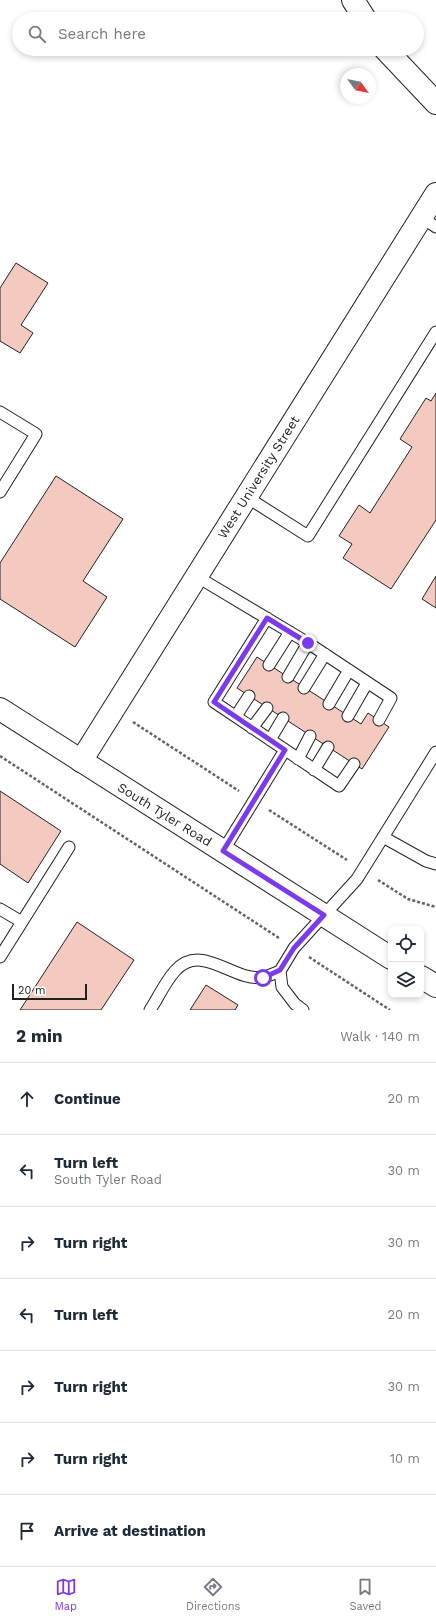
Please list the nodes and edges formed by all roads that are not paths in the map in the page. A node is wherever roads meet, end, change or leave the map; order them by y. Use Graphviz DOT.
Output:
graph roads {
  1 [pos="353,0"];
  2 [pos="361,12"];
  3 [pos="392,56"];
  4 [pos="436,103"];
  5 [pos="436,194"];
  6 [pos="429,222"];
  7 [pos="436,332"];
  8 [pos="0,412"];
  9 [pos="0,492"];
  10 [pos="246,496"];
  11 [pos="196,576"];
  12 [pos="267,618"];
  13 [pos="290,632"];
  14 [pos="308,643"];
  15 [pos="325,654"];
  16 [pos="269,665"];
  17 [pos="349,670"];
  18 [pos="288,677"];
  19 [pos="367,683"];
  20 [pos="304,688"];
  21 [pos="249,696"];
  22 [pos="329,704"];
  23 [pos="267,708"];
  24 [pos="0,709"];
  25 [pos="236,716"];
  26 [pos="348,716"];
  27 [pos="283,718"];
  28 [pos="379,720"];
  29 [pos="252,728"];
  30 [pos="310,736"];
  31 [pos="270,740"];
  32 [pos="328,747"];
  33 [pos="285,750"];
  34 [pos="436,752"];
  35 [pos="298,759"];
  36 [pos="81,761"];
  37 [pos="354,764"];
  38 [pos="314,770"];
  39 [pos="383,837"];
  40 [pos="69,848"];
  41 [pos="223,851"];
  42 [pos="436,864"];
  43 [pos="0,909"];
  44 [pos="324,915"];
  45 [pos="22,922"];
  46 [pos="388,956"];
  47 [pos="0,957"];
  48 [pos="280,970"];
  49 [pos="424,979"];
  50 [pos="436,986"];
  51 [pos="150,1010"];
  52 [pos="303,1010"];
  1 -- 2 [label="street"];
  3 -- 4 [label="street"];
  5 -- 6 [label="street, West University Street"];
  6 -- 10 [label="street, West University Street"];
  7 -- 10 [label="lane"];
  8 -- 9 [label="lane"];
  10 -- 11 [label="street, West University Street"];
  11 -- 12 [label="lane"];
  11 -- 36 [label="street, West University Street"];
  12 -- 13 [label="lane"];
  12 -- 25 [label="lane"];
  13 -- 14 [label="lane"];
  13 -- 16 [label="lane"];
  14 -- 15 [label="lane"];
  14 -- 18 [label="lane"];
  15 -- 17 [label="lane"];
  15 -- 20 [label="lane"];
  17 -- 19 [label="lane"];
  17 -- 22 [label="lane"];
  19 -- 26 [label="lane"];
  19 -- 28 [label="lane"];
  21 -- 25 [label="lane"];
  23 -- 29 [label="lane"];
  24 -- 36 [label="street, South Tyler Road"];
  25 -- 29 [label="lane"];
  27 -- 31 [label="lane"];
  29 -- 31 [label="lane"];
  30 -- 35 [label="lane"];
  31 -- 33 [label="lane"];
  32 -- 38 [label="lane"];
  33 -- 35 [label="lane"];
  33 -- 41 [label="lane"];
  34 -- 39 [label="lane"];
  35 -- 38 [label="lane"];
  36 -- 41 [label="street, South Tyler Road"];
  37 -- 38 [label="lane"];
  39 -- 42 [label="lane"];
  39 -- 44 [label="lane"];
  40 -- 45 [label="lane"];
  41 -- 44 [label="street, South Tyler Road"];
  43 -- 45 [label="lane"];
  44 -- 46 [label="street, South Tyler Road"];
  44 -- 48 [label="lane"];
  45 -- 47 [label="lane"];
  48 -- 51 [label="lane"];
  48 -- 52 [label="lane"];
  49 -- 50 [label="street"];
}
